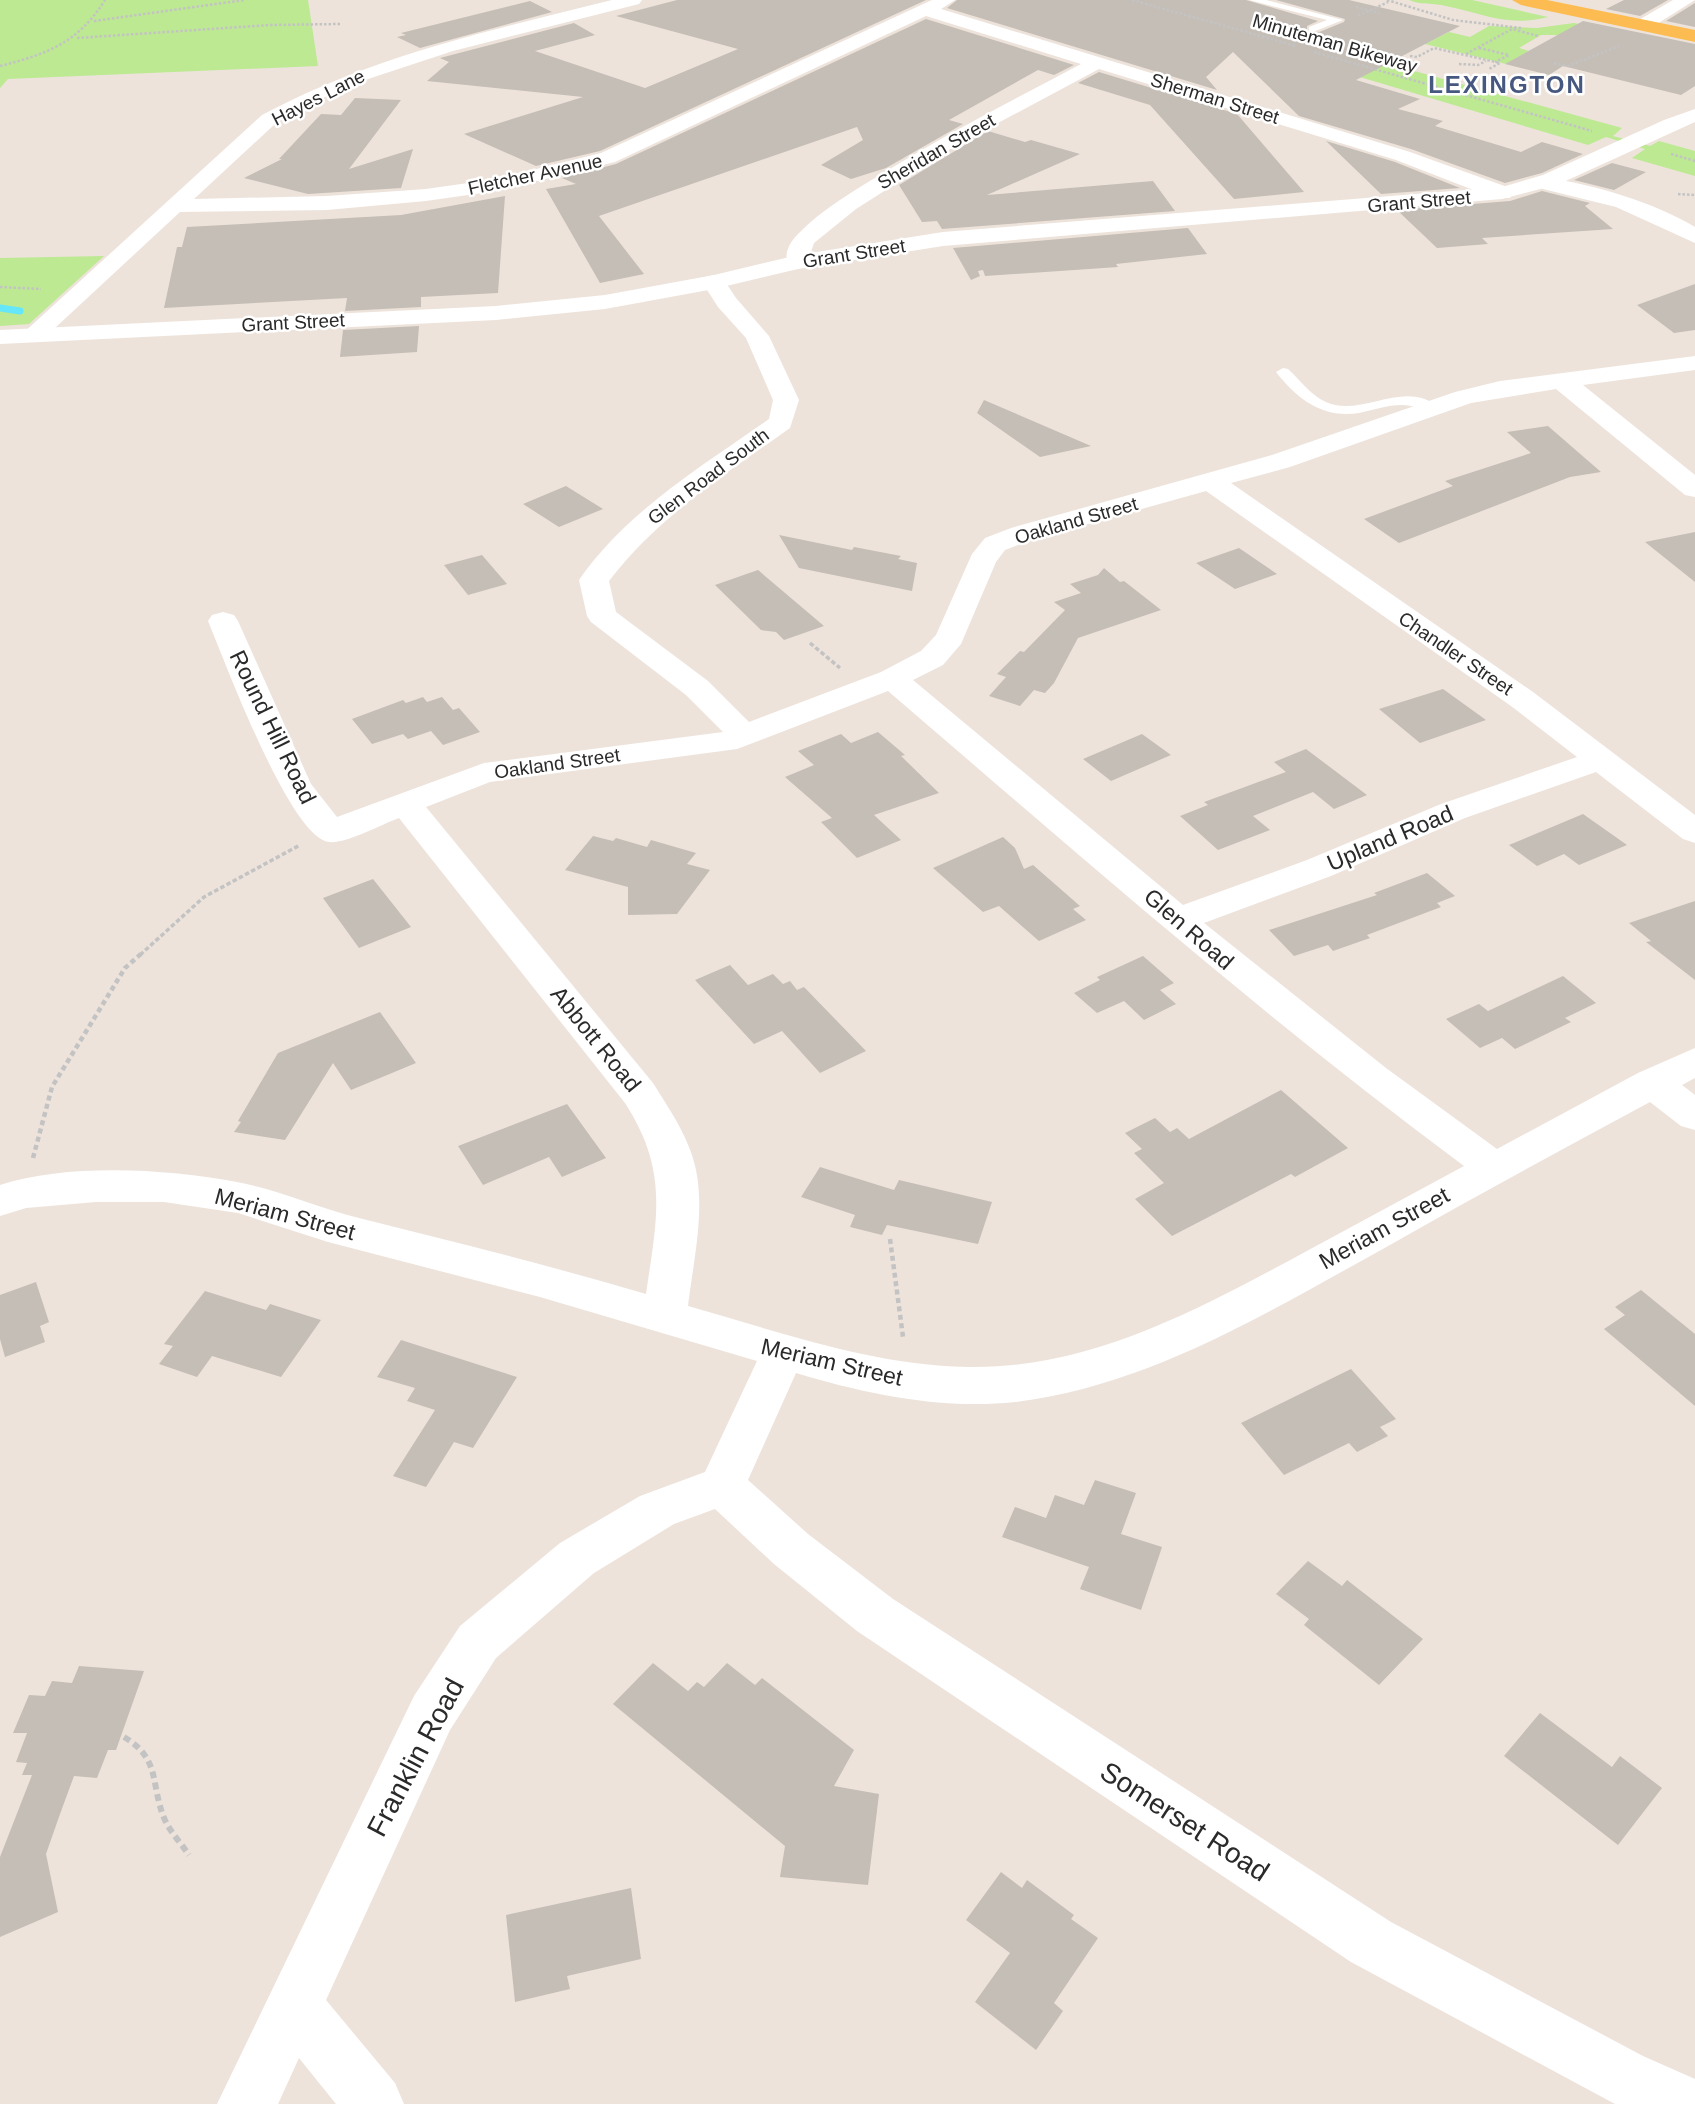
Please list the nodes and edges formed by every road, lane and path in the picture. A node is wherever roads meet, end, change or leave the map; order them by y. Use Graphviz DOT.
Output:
graph roads {
  1 [pos="105,0"];
  2 [pos="244,0"];
  3 [pos="633,0"];
  4 [pos="946,0"];
  5 [pos="1132,0"];
  6 [pos="1254,0"];
  7 [pos="1386,0"];
  8 [pos="1521,0"];
  9 [pos="1686,0"];
  10 [pos="925,10"];
  11 [pos="1365,13"];
  12 [pos="94,21"];
  13 [pos="340,24"];
  14 [pos="1643,25"];
  15 [pos="1527,27"];
  16 [pos="1534,27"];
  17 [pos="1512,29"];
  18 [pos="1313,30"];
  19 [pos="1695,36"];
  20 [pos="77,38"];
  21 [pos="1441,44"];
  22 [pos="1626,44"];
  23 [pos="1295,46"];
  24 [pos="1478,47"];
  25 [pos="1434,48"];
  26 [pos="1308,50"];
  27 [pos="1464,55"];
  28 [pos="1410,56"];
  29 [pos="1487,60"];
  30 [pos="1495,62"];
  31 [pos="1097,63"];
  32 [pos="1554,63"];
  33 [pos="1459,64"];
  34 [pos="0,66"];
  35 [pos="1489,69"];
  36 [pos="1695,115"];
  37 [pos="1598,133"];
  38 [pos="1547,183"];
  39 [pos="1502,193"];
  40 [pos="174,206"];
  41 [pos="1695,236"];
  42 [pos="798,262"];
  43 [pos="714,282"];
  44 [pos="33,335"];
  45 [pos="0,337"];
  46 [pos="1695,363"];
  47 [pos="1283,372"];
  48 [pos="1562,381"];
  49 [pos="1433,409"];
  50 [pos="1211,482"];
  51 [pos="1695,489"];
  52 [pos="223,621"];
  53 [pos="810,643"];
  54 [pos="844,671"];
  55 [pos="892,680"];
  56 [pos="744,735"];
  57 [pos="1602,759"];
  58 [pos="406,804"];
  59 [pos="331,832"];
  60 [pos="1695,832"];
  61 [pos="1178,920"];
  62 [pos="1695,1060"];
  63 [pos="1653,1083"];
  64 [pos="1695,1116"];
  65 [pos="1494,1168"];
  66 [pos="12,1197"];
  67 [pos="890,1238"];
  68 [pos="665,1316"];
  69 [pos="903,1337"];
  70 [pos="783,1352"];
  71 [pos="722,1486"];
  72 [pos="124,1737"];
  73 [pos="189,1855"];
  74 [pos="294,2006"];
  75 [pos="247,2104"];
  76 [pos="374,2104"];
  77 [pos="1682,2104"];
  1 -- 12 [label="path"];
  2 -- 12 [label="path"];
  3 -- 40 [label="street, Hayes Lane"];
  4 -- 10 [label="street, Fletcher Avenue"];
  5 -- 23 [label="path, Minuteman Bikeway"];
  6 -- 18 [label="lane"];
  7 -- 11 [label="path"];
  7 -- 17 [label="path"];
  8 -- 14 [label="main road"];
  9 -- 14 [label="street"];
  10 -- 31 [label="street, Sherman Street"];
  10 -- 40 [label="street, Fletcher Avenue"];
  12 -- 20 [label="path"];
  13 -- 20 [label="path"];
  14 -- 19 [label="main road"];
  15 -- 17 [label="path"];
  16 -- 17 [label="path"];
  17 -- 24 [label="path"];
  20 -- 34 [label="path"];
  21 -- 25 [label="path"];
  22 -- 32 [label="path"];
  24 -- 27 [label="path"];
  24 -- 30 [label="path"];
  25 -- 27 [label="path"];
  25 -- 28 [label="path"];
  26 -- 37 [label="path, Minuteman Bikeway"];
  27 -- 29 [label="path"];
  29 -- 30 [label="path"];
  29 -- 33 [label="path"];
  30 -- 35 [label="path"];
  31 -- 39 [label="street, Sherman Street"];
  31 -- 42 [label="street, Sheridan Street"];
  36 -- 38 [label="street, Grant Street"];
  38 -- 39 [label="street, Grant Street"];
  38 -- 41 [label="street"];
  39 -- 42 [label="street, Grant Street"];
  40 -- 44 [label="street, Hayes Lane"];
  42 -- 43 [label="street, Grant Street"];
  43 -- 44 [label="street, Grant Street"];
  43 -- 56 [label="street, Glen Road South"];
  44 -- 45 [label="street, Grant Street"];
  46 -- 48 [label="street, Oakland Street"];
  47 -- 49 [label="lane"];
  48 -- 49 [label="street, Oakland Street"];
  48 -- 51 [label="street"];
  49 -- 50 [label="street, Oakland Street"];
  50 -- 55 [label="street, Oakland Street"];
  50 -- 57 [label="street, Chandler Street"];
  52 -- 59 [label="street, Round Hill Road"];
  53 -- 54 [label="path"];
  55 -- 56 [label="street, Oakland Street"];
  55 -- 61 [label="street, Glen Road"];
  56 -- 58 [label="street, Oakland Street"];
  57 -- 60 [label="street, Chandler Street"];
  57 -- 61 [label="street, Upland Road"];
  58 -- 59 [label="street"];
  58 -- 68 [label="street, Abbott Road"];
  59 -- 66 [label="path"];
  61 -- 65 [label="street, Glen Road"];
  62 -- 63 [label="street, Meriam Street"];
  63 -- 64 [label="street"];
  63 -- 65 [label="street, Meriam Street"];
  65 -- 70 [label="street, Meriam Street"];
  66 -- 68 [label="street, Meriam Street"];
  67 -- 69 [label="path"];
  68 -- 70 [label="street, Meriam Street"];
  70 -- 71 [label="street"];
  71 -- 74 [label="street, Franklin Road"];
  71 -- 77 [label="street, Somerset Road"];
  72 -- 73 [label="path"];
  74 -- 75 [label="street, Franklin Road"];
  74 -- 76 [label="street"];
}
